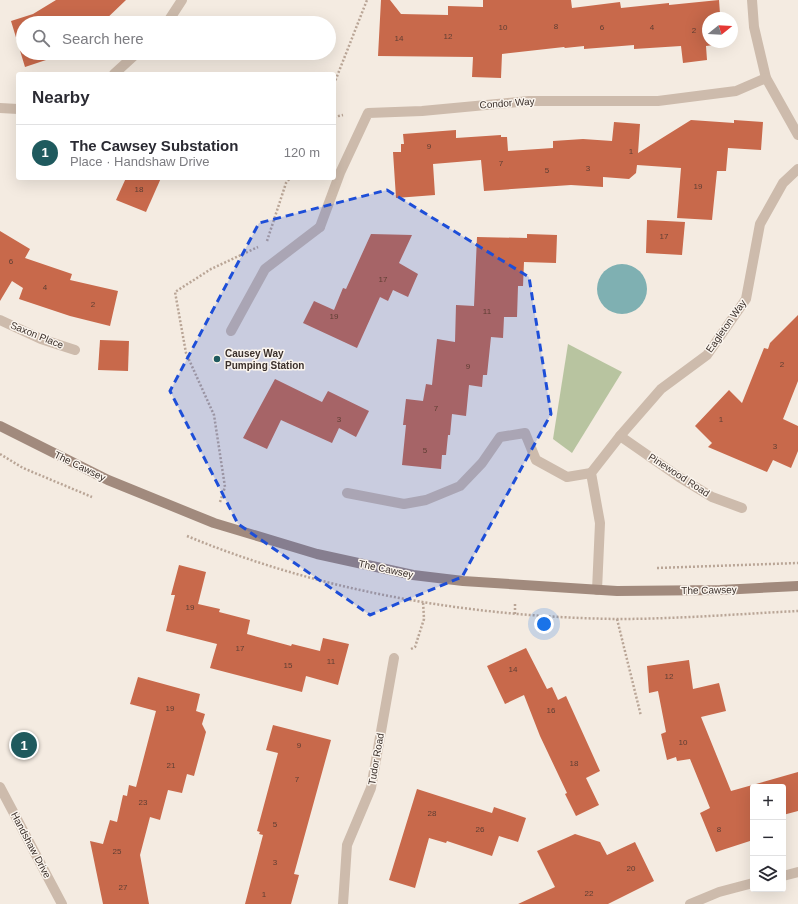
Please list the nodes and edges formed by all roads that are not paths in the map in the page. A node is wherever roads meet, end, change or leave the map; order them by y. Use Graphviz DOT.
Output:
graph roads {
  1 [pos="182,0"];
  2 [pos="752,0"];
  3 [pos="172,16"];
  4 [pos="129,60"];
  5 [pos="116,72"];
  6 [pos="766,78"];
  7 [pos="0,108"];
  8 [pos="16,109"];
  9 [pos="798,136"];
  10 [pos="798,169"];
  11 [pos="0,320"];
  12 [pos="231,330"];
  13 [pos="75,350"];
  14 [pos="0,426"];
  15 [pos="620,436"];
  16 [pos="591,473"];
  17 [pos="347,493"];
  18 [pos="742,508"];
  19 [pos="798,586"];
  20 [pos="597,590"];
  21 [pos="394,658"];
  22 [pos="0,787"];
  23 [pos="798,872"];
  24 [pos="786,875"];
  25 [pos="750,884"];
  26 [pos="695,903"];
  27 [pos="62,904"];
  28 [pos="343,904"];
  1 -- 3 [label="street"];
  2 -- 6 [label="street"];
  4 -- 5 [label="street"];
  6 -- 9 [label="street"];
  6 -- 12 [label="street, Condor Way"];
  7 -- 8 [label="street"];
  10 -- 15 [label="street, Eagleton Way"];
  11 -- 13 [label="street, Saxon Place"];
  14 -- 20 [label="street, The Cawsey"];
  15 -- 16 [label="street, Eagleton Way"];
  15 -- 18 [label="street, Pinewood Road"];
  16 -- 17 [label="street"];
  16 -- 20 [label="street"];
  19 -- 20 [label="street, The Cawsey"];
  21 -- 28 [label="street, Tudor Road"];
  22 -- 27 [label="street, Handshaw Drive"];
  23 -- 24 [label="street"];
  25 -- 26 [label="street"];
}
